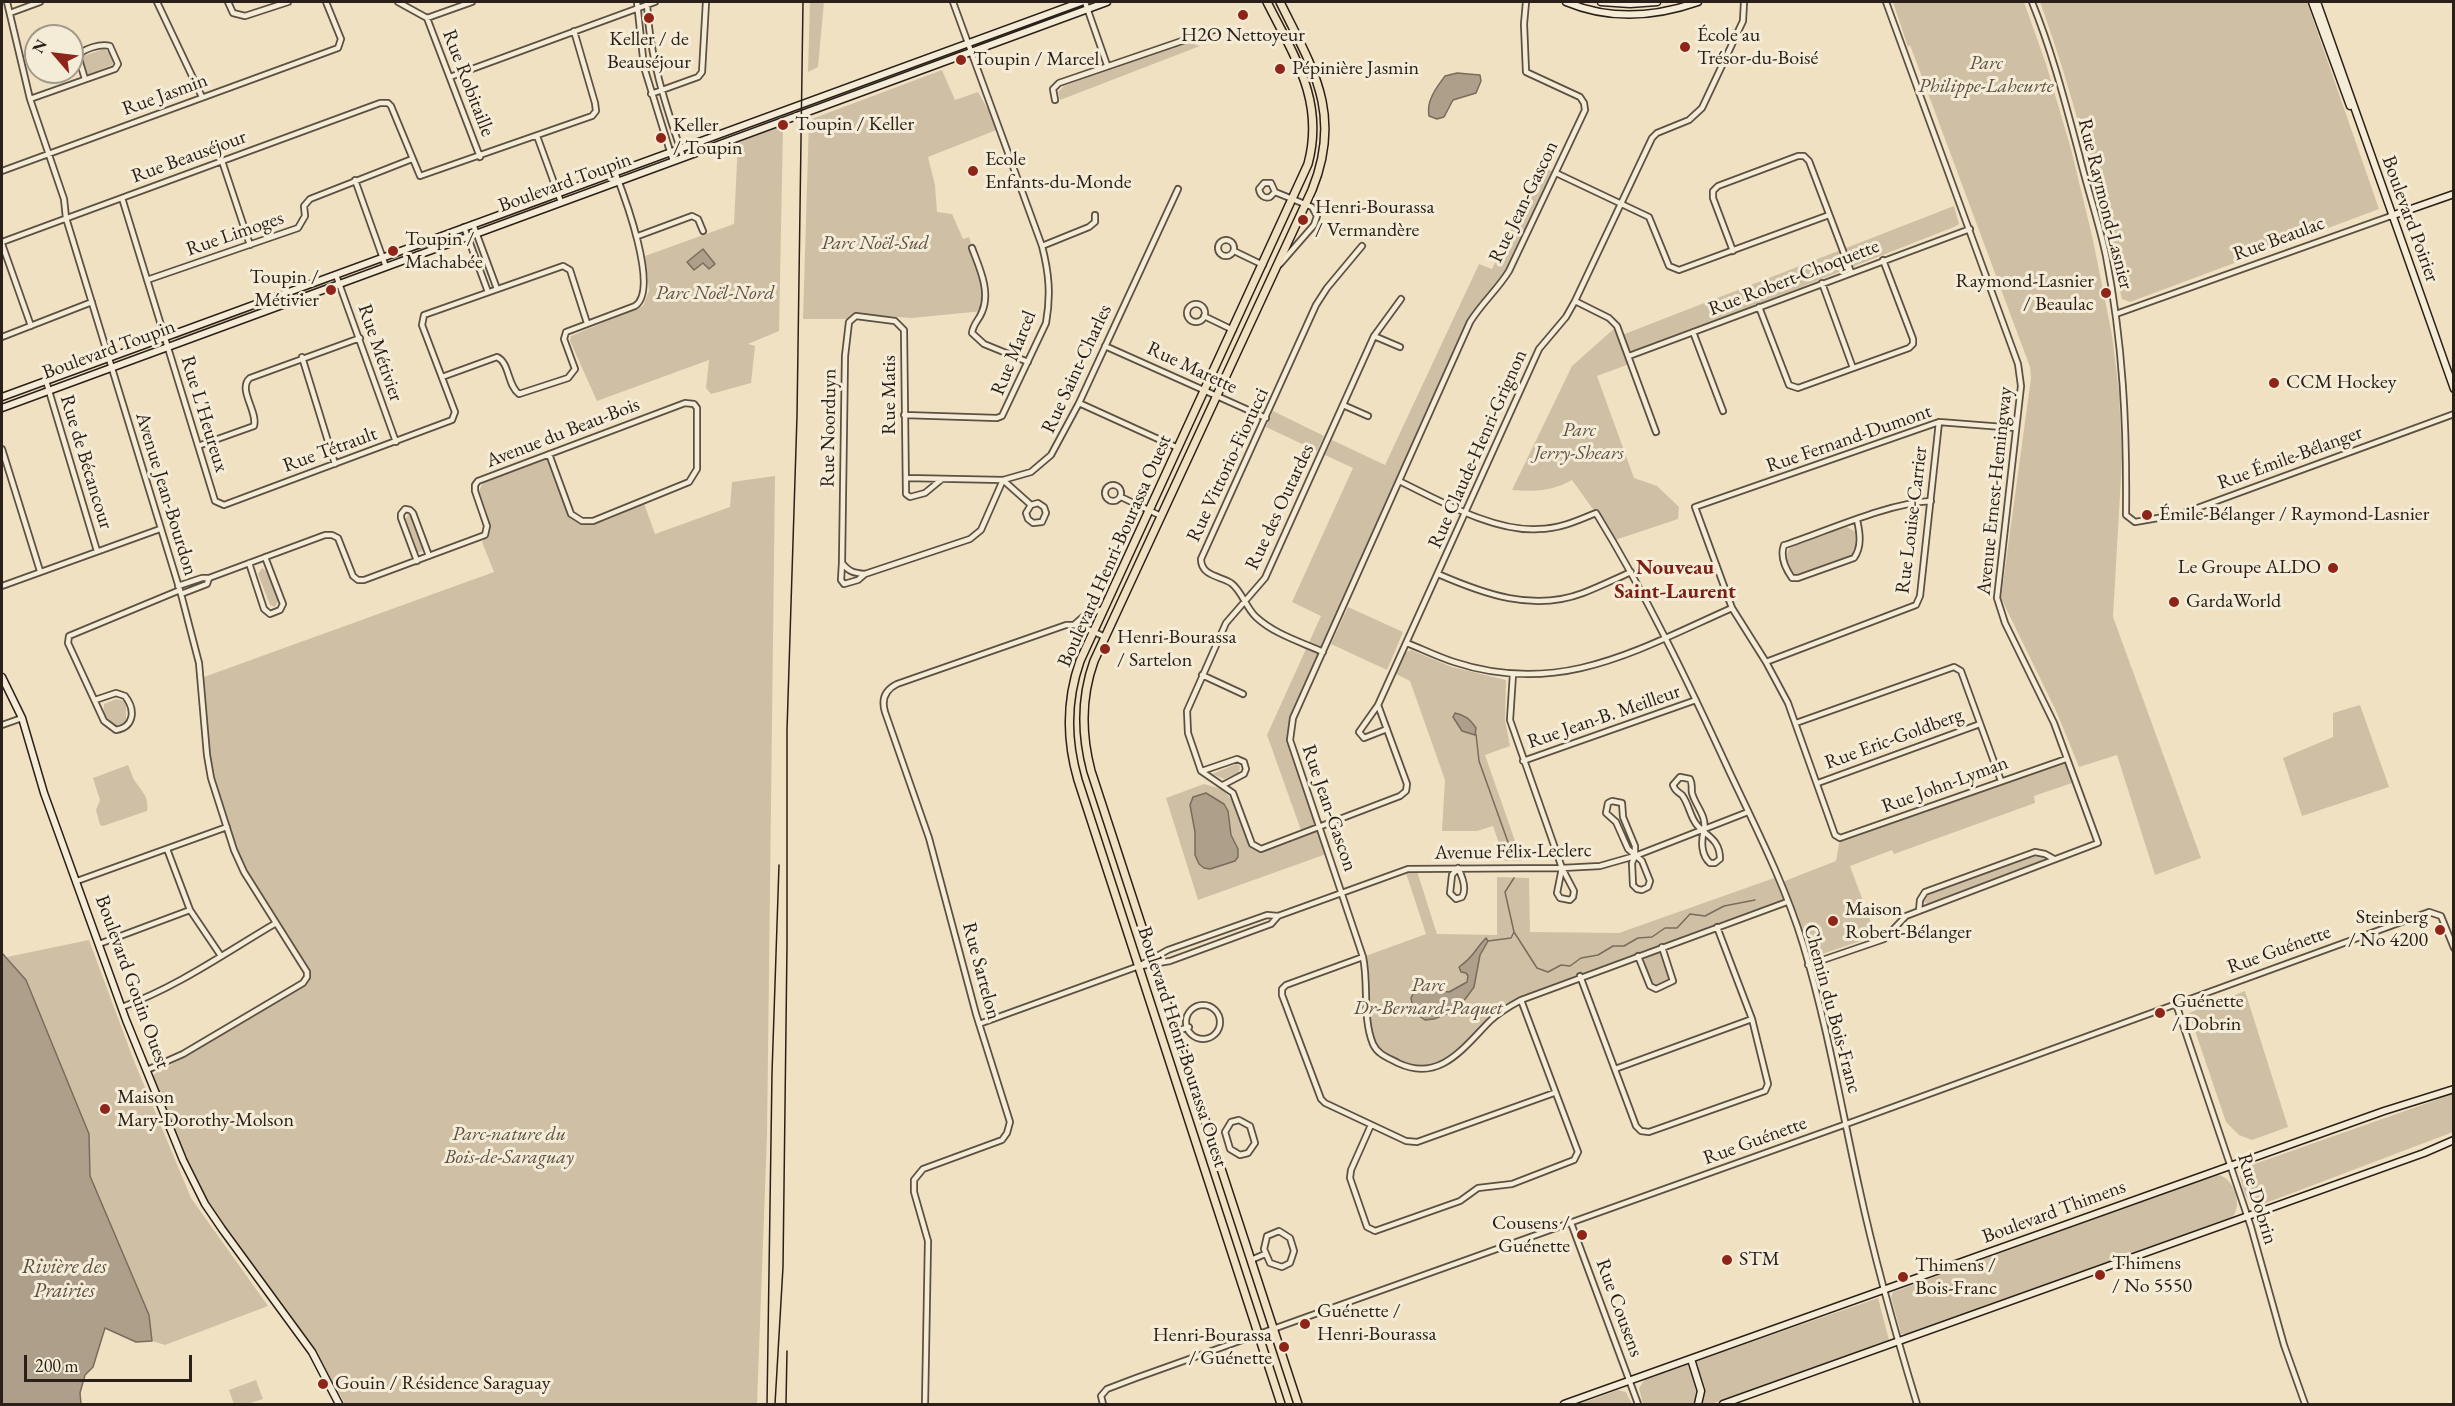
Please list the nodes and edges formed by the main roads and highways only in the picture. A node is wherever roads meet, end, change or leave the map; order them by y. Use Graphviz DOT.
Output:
graph roads {
  1 [pos="1267,2"];
  2 [pos="1280,2"];
  3 [pos="1281,1404"];
  4 [pos="1298,1404"];
  1 -- 3 [label="main road, Boulevard Henri-Bourassa Ouest"];
  2 -- 4 [label="main road, Boulevard Henri-Bourassa Ouest"];
}
